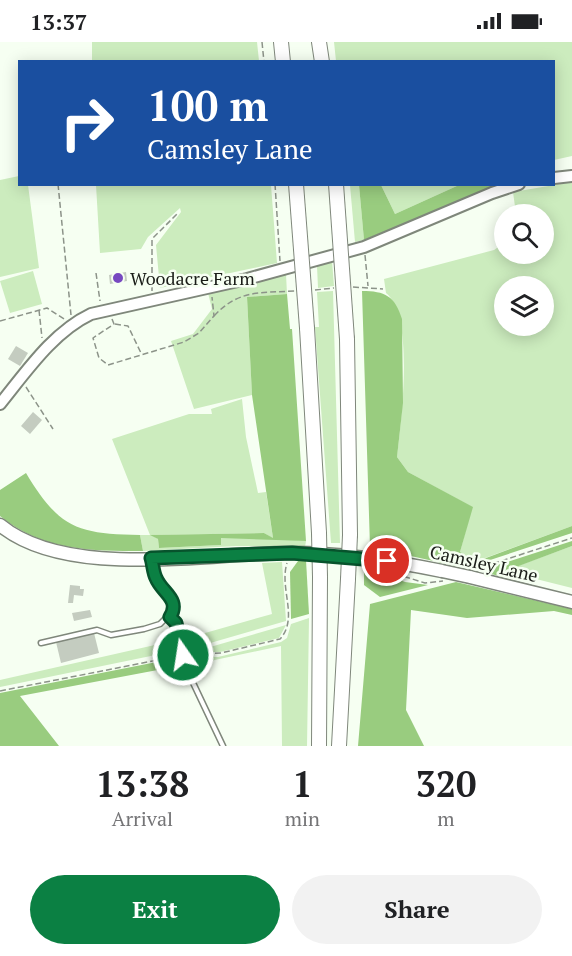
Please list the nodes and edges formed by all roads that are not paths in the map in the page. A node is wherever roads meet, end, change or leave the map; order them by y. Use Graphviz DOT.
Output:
graph roads {
  1 [pos="281,42"];
  2 [pos="319,42"];
  3 [pos="283,60"];
  4 [pos="322,60"];
  5 [pos="572,176"];
  6 [pos="555,178"];
  7 [pos="296,186"];
  8 [pos="336,186"];
  9 [pos="513,186"];
  10 [pos="0,404"];
  11 [pos="0,525"];
  12 [pos="151,558"];
  13 [pos="572,602"];
  14 [pos="170,617"];
  15 [pos="41,643"];
  16 [pos="223,746"];
  17 [pos="319,746"];
  18 [pos="339,746"];
  1 -- 3 [label="highway"];
  2 -- 4 [label="highway"];
  5 -- 6 [label="street"];
  7 -- 17 [label="highway, bridge"];
  8 -- 18 [label="highway, bridge"];
  9 -- 10 [label="street"];
  11 -- 12 [label="main road, Camsley Lane"];
  12 -- 13 [label="main road, Camsley Lane, bridge"];
  12 -- 14 [label="lane"];
  14 -- 15 [label="lane"];
  14 -- 16 [label="lane"];
}
